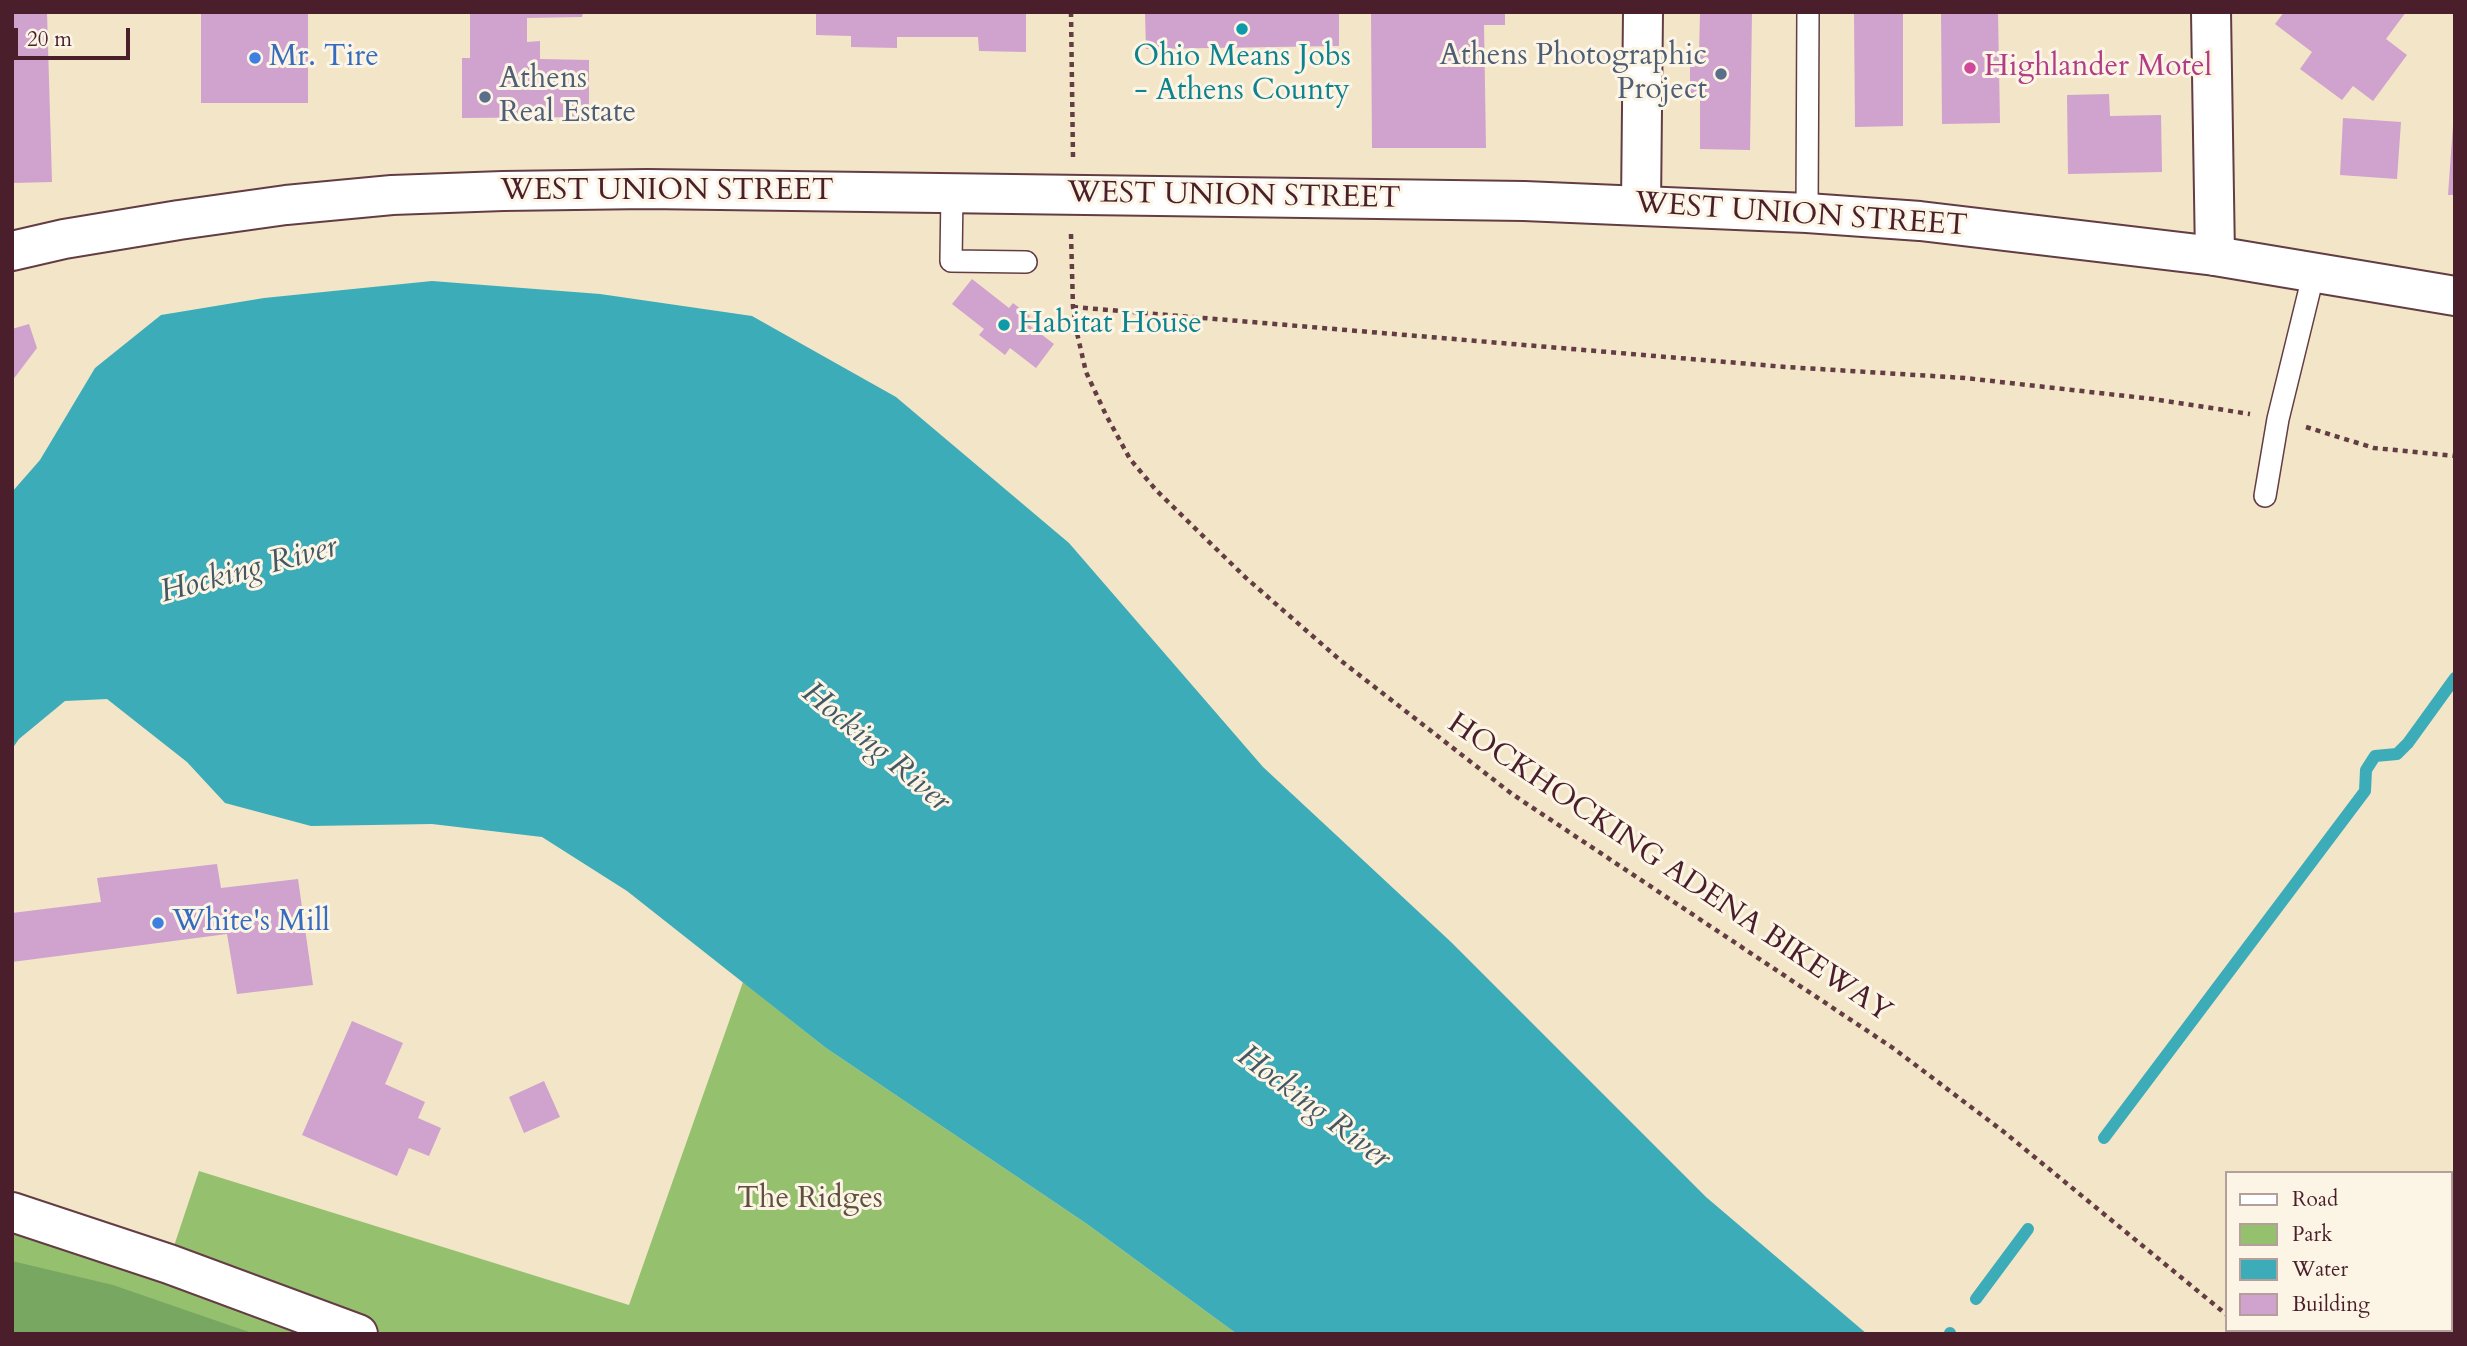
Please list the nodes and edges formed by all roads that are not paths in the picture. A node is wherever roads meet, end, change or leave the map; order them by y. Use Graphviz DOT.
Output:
graph roads {
  1 [pos="1643,12"];
  2 [pos="1808,12"];
  3 [pos="2211,12"];
  4 [pos="952,193"];
  5 [pos="1641,205"];
  6 [pos="1807,213"];
  7 [pos="12,251"];
  8 [pos="2215,256"];
  9 [pos="1026,262"];
  10 [pos="2314,272"];
  11 [pos="2455,296"];
  12 [pos="2265,496"];
  13 [pos="12,1212"];
  14 [pos="358,1334"];
  1 -- 5 [label="main road"];
  2 -- 6 [label="lane"];
  3 -- 8 [label="main road"];
  4 -- 5 [label="main road, WEST UNION STREET"];
  4 -- 7 [label="main road, WEST UNION STREET"];
  4 -- 9 [label="lane"];
  5 -- 6 [label="main road, WEST UNION STREET"];
  6 -- 8 [label="main road, WEST UNION STREET"];
  8 -- 10 [label="main road, WEST UNION STREET"];
  10 -- 11 [label="main road, WEST UNION STREET"];
  10 -- 12 [label="lane"];
  13 -- 14 [label="main road"];
}
